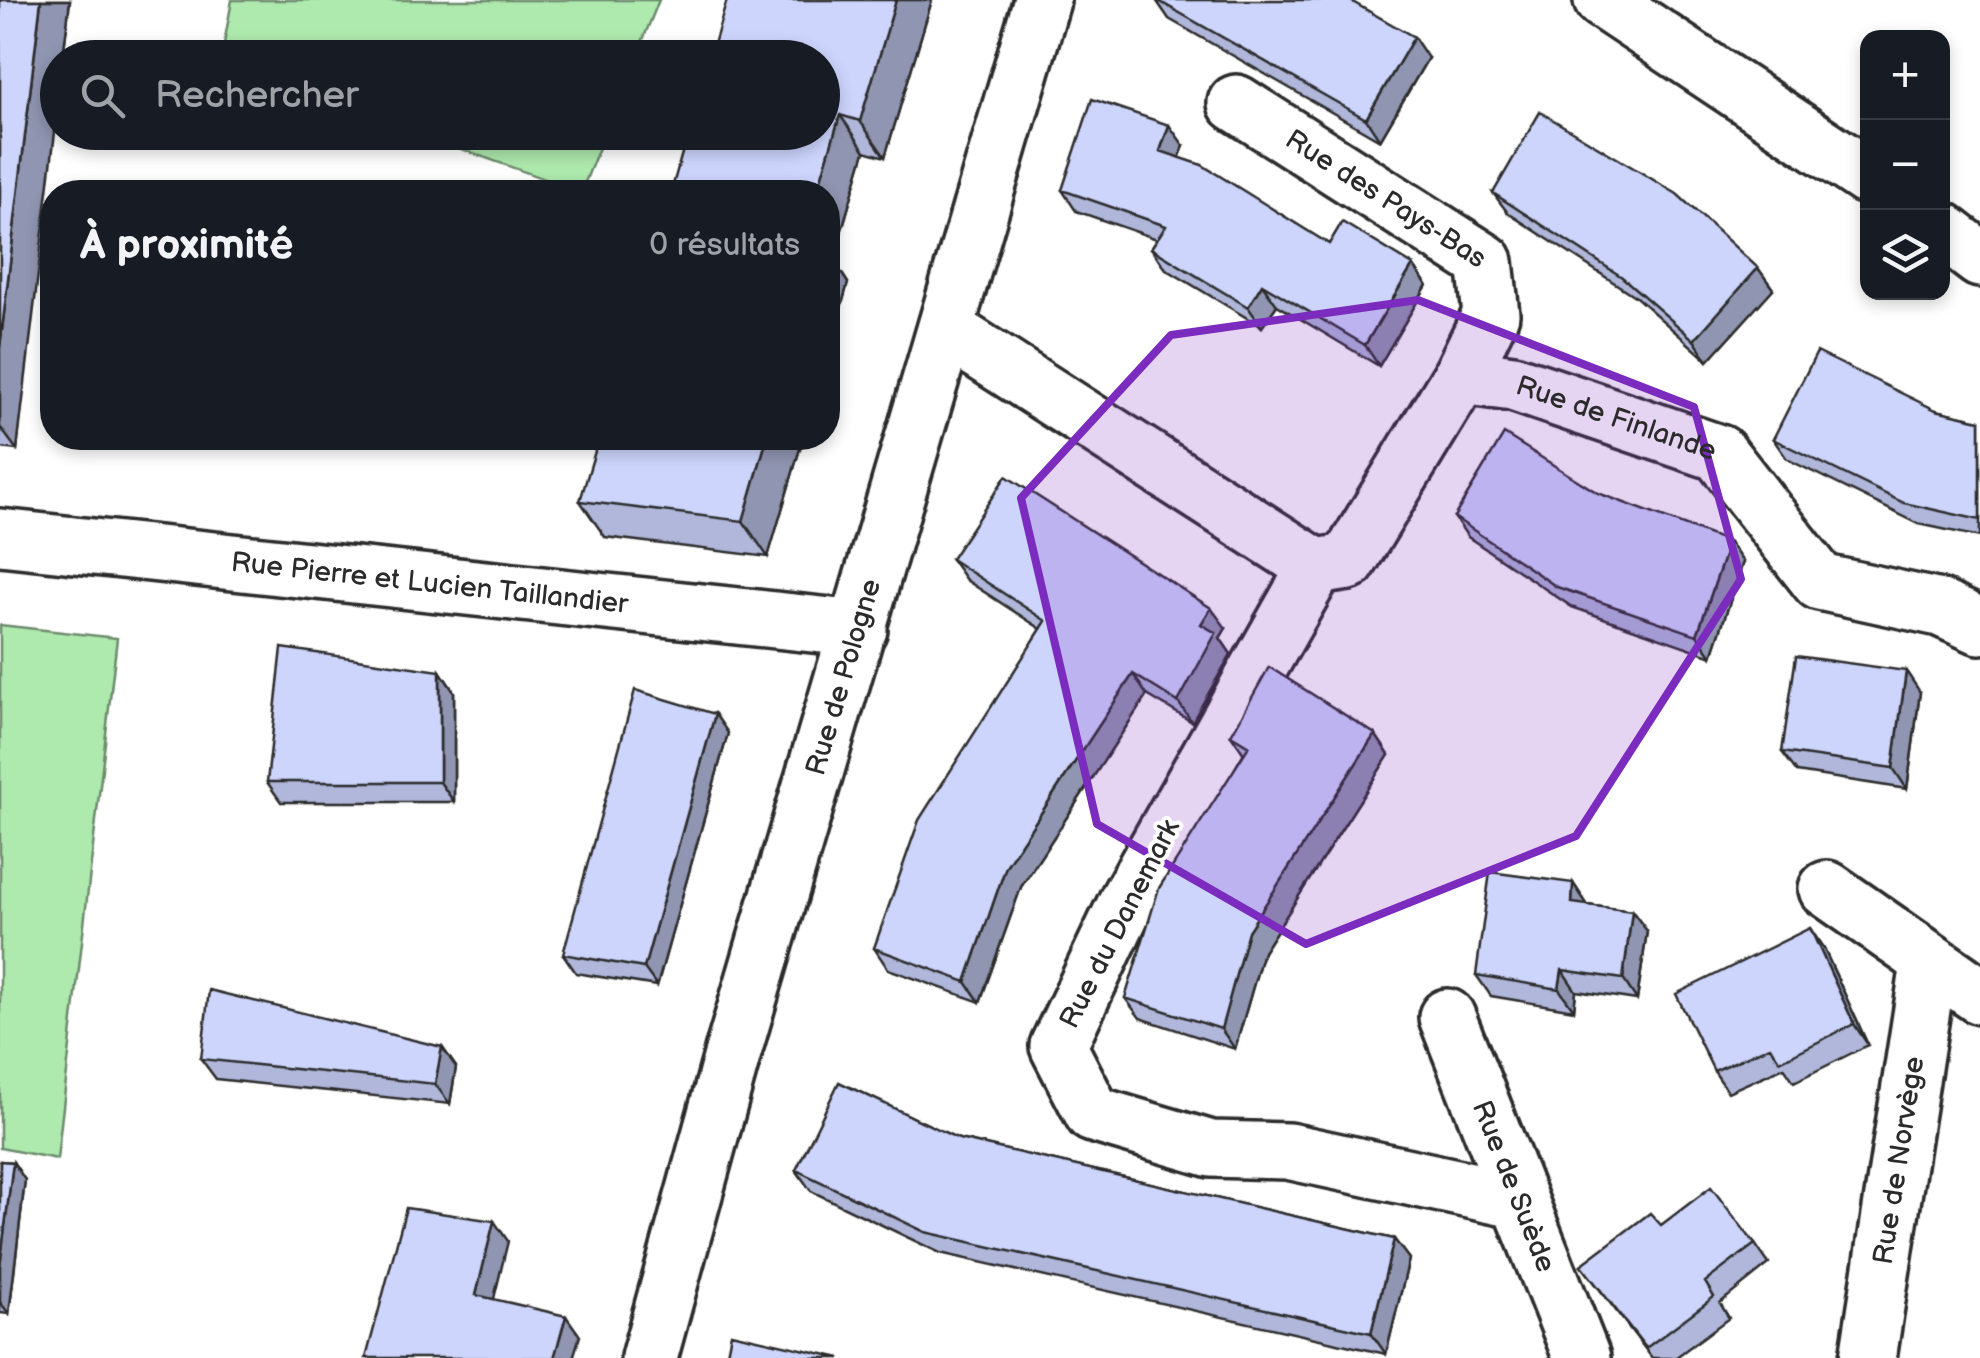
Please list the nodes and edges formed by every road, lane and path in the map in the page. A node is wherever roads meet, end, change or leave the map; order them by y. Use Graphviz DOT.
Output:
graph roads {
  1 [pos="1042,0"];
  2 [pos="1602,0"];
  3 [pos="1236,102"];
  4 [pos="1860,172"];
  5 [pos="1950,236"];
  6 [pos="1980,259"];
  7 [pos="947,330"];
  8 [pos="1461,376"];
  9 [pos="0,537"];
  10 [pos="1332,565"];
  11 [pos="1980,626"];
  12 [pos="859,630"];
  13 [pos="1827,889"];
  14 [pos="1929,964"];
  15 [pos="1980,996"];
  16 [pos="1447,1017"];
  17 [pos="1516,1200"];
  18 [pos="649,1358"];
  19 [pos="1582,1358"];
  20 [pos="1868,1358"];
  1 -- 7 [label="street, Rue de Pologne"];
  2 -- 4 [label="street"];
  3 -- 8 [label="street, Rue des Pays-Bas"];
  5 -- 6 [label="street"];
  7 -- 10 [label="street"];
  7 -- 12 [label="street, Rue de Pologne"];
  8 -- 10 [label="street"];
  8 -- 11 [label="street, Rue de Finlande"];
  9 -- 12 [label="street, Rue Pierre et Lucien Taillandier"];
  10 -- 17 [label="street, Rue du Danemark"];
  12 -- 18 [label="street, Rue de Pologne"];
  13 -- 14 [label="street"];
  14 -- 15 [label="street"];
  14 -- 20 [label="street, Rue de Norvège"];
  16 -- 17 [label="street, Rue de Suède"];
  17 -- 19 [label="street, Rue de Suède"];
}
